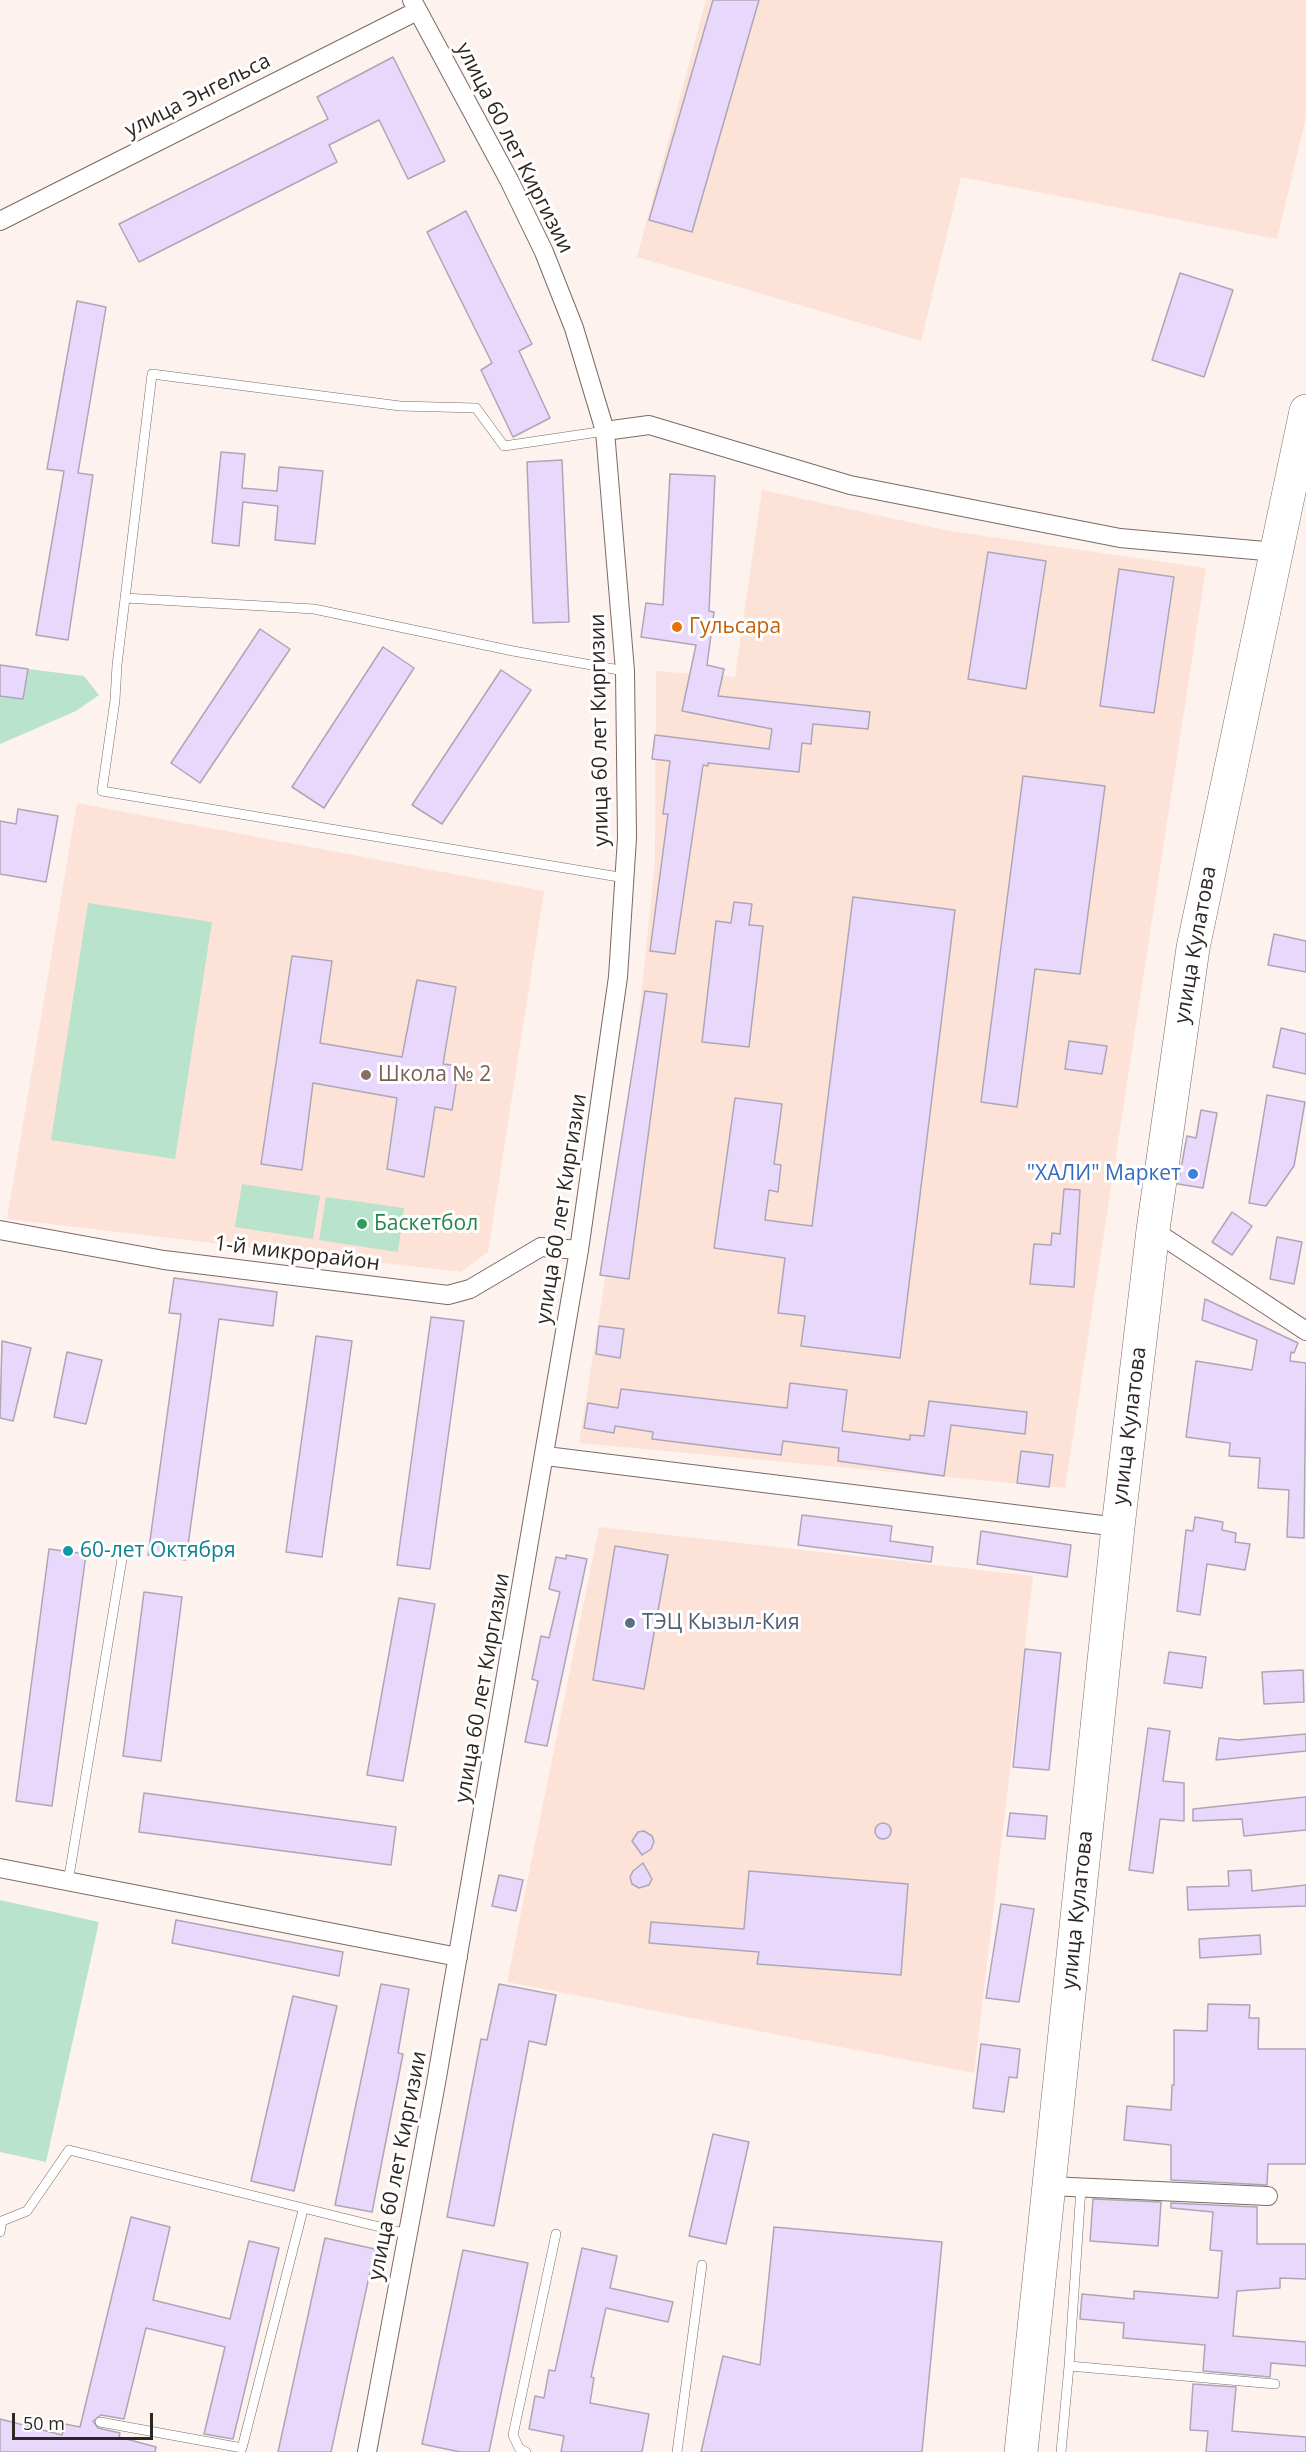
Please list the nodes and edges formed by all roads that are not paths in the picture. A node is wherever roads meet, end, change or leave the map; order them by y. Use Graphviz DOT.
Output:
graph roads {
  1 [pos="415,5"];
  2 [pos="0,221"];
  3 [pos="1306,411"];
  4 [pos="605,431"];
  5 [pos="1276,552"];
  6 [pos="125,598"];
  7 [pos="625,671"];
  8 [pos="625,879"];
  9 [pos="0,1230"];
  10 [pos="1153,1230"];
  11 [pos="579,1250"];
  12 [pos="1306,1331"];
  13 [pos="546,1456"];
  14 [pos="1118,1527"];
  15 [pos="123,1559"];
  16 [pos="0,1868"];
  17 [pos="68,1882"];
  18 [pos="458,1958"];
  19 [pos="1065,2187"];
  20 [pos="1268,2196"];
  21 [pos="303,2210"];
  22 [pos="0,2232"];
  23 [pos="408,2234"];
  24 [pos="556,2234"];
  25 [pos="702,2265"];
  26 [pos="1070,2367"];
  27 [pos="1275,2384"];
  28 [pos="100,2422"];
  29 [pos="367,2452"];
  30 [pos="526,2452"];
  31 [pos="676,2452"];
  32 [pos="1021,2452"];
  33 [pos="1061,2452"];
  1 -- 2 [label="street, улица Энгельса"];
  1 -- 4 [label="street, улица 60 лет Киргизии"];
  3 -- 5 [label="highway, улица Кулатова"];
  4 -- 5 [label="street"];
  4 -- 6 [label="lane"];
  4 -- 7 [label="street, улица 60 лет Киргизии"];
  5 -- 10 [label="highway, улица Кулатова"];
  6 -- 7 [label="lane"];
  6 -- 8 [label="lane"];
  7 -- 8 [label="street, улица 60 лет Киргизии"];
  8 -- 11 [label="street, улица 60 лет Киргизии"];
  9 -- 11 [label="street, 1-й микрорайон"];
  10 -- 12 [label="street"];
  10 -- 14 [label="highway, улица Кулатова"];
  11 -- 13 [label="street, улица 60 лет Киргизии"];
  13 -- 14 [label="street"];
  13 -- 18 [label="street, улица 60 лет Киргизии"];
  14 -- 19 [label="highway, улица Кулатова"];
  15 -- 17 [label="lane"];
  16 -- 17 [label="street"];
  17 -- 18 [label="street"];
  18 -- 23 [label="street, улица 60 лет Киргизии"];
  19 -- 20 [label="street"];
  19 -- 26 [label="lane"];
  19 -- 32 [label="highway, улица Кулатова"];
  21 -- 22 [label="lane"];
  21 -- 23 [label="lane"];
  21 -- 28 [label="lane"];
  23 -- 29 [label="street, улица 60 лет Киргизии"];
  24 -- 30 [label="lane"];
  25 -- 31 [label="lane"];
  26 -- 27 [label="lane"];
  26 -- 33 [label="lane"];
}
